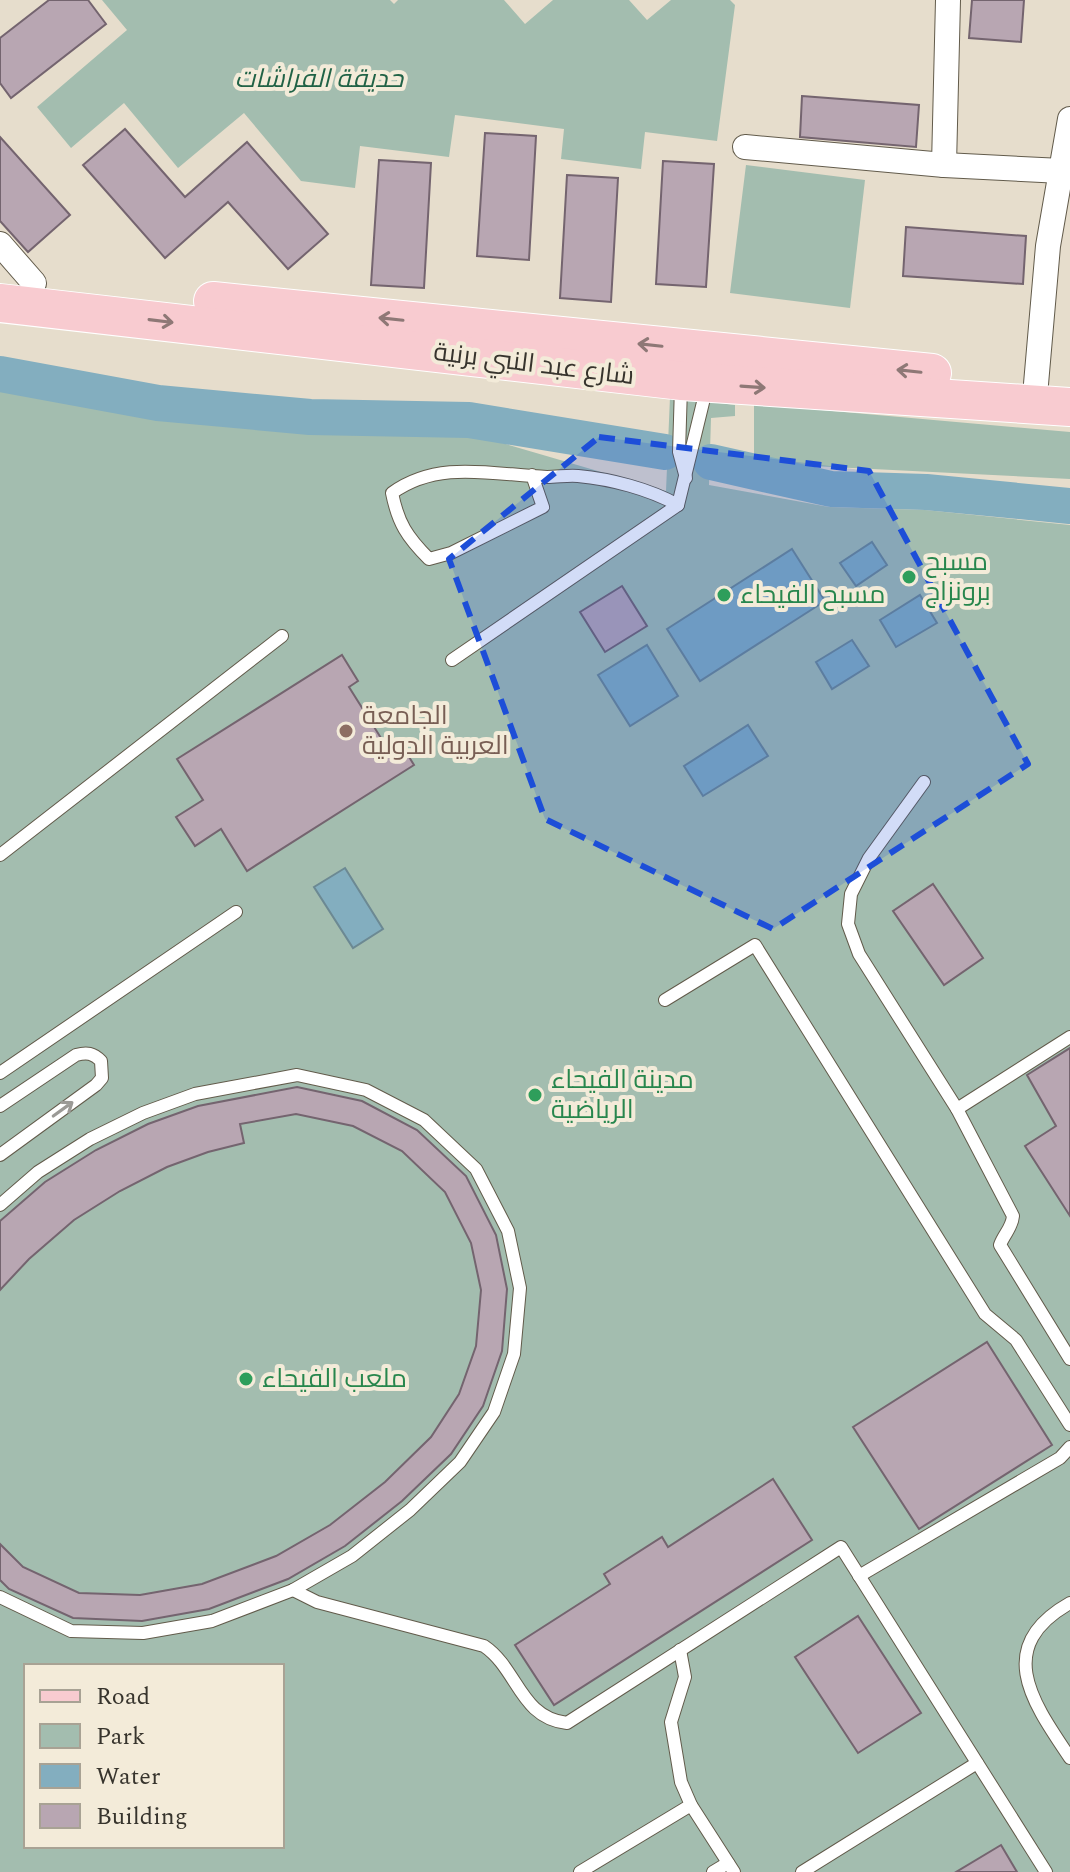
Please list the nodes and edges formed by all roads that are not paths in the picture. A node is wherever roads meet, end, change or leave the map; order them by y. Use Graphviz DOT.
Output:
graph roads {
  1 [pos="948,0"];
  2 [pos="1070,119"];
  3 [pos="745,147"];
  4 [pos="944,165"];
  5 [pos="1062,171"];
  6 [pos="0,244"];
  7 [pos="1059,247"];
  8 [pos="17,282"];
  9 [pos="0,303"];
  10 [pos="695,382"];
  11 [pos="1053,385"];
  12 [pos="1070,407"];
  13 [pos="532,475"];
  14 [pos="686,478"];
  15 [pos="678,505"];
  16 [pos="282,636"];
  17 [pos="452,660"];
  18 [pos="924,782"];
  19 [pos="0,855"];
  20 [pos="236,912"];
  21 [pos="665,1000"];
  22 [pos="1070,1037"];
  23 [pos="0,1073"];
  24 [pos="0,1106"];
  25 [pos="957,1109"];
  26 [pos="0,1155"];
  27 [pos="0,1205"];
  28 [pos="1070,1359"];
  29 [pos="1070,1425"];
  30 [pos="1070,1447"];
  31 [pos="859,1576"];
  32 [pos="293,1590"];
  33 [pos="0,1597"];
  34 [pos="1070,1603"];
  35 [pos="680,1650"];
  36 [pos="1070,1758"];
  37 [pos="977,1763"];
  38 [pos="691,1805"];
  39 [pos="731,1867"];
  40 [pos="580,1872"];
  41 [pos="713,1872"];
  42 [pos="802,1872"];
  43 [pos="1046,1872"];
  1 -- 4 [label="street"];
  2 -- 5 [label="street"];
  3 -- 4 [label="street"];
  4 -- 5 [label="street"];
  5 -- 7 [label="street"];
  6 -- 8 [label="street"];
  7 -- 11 [label="street"];
  11 -- 8 [label="main road, شارع عبد النبي برنية, one-way"];
  9 -- 10 [label="main road, شارع عبد النبي برنية, one-way"];
  10 -- 12 [label="main road, شارع عبد النبي برنية, one-way"];
  10 -- 14 [label="lane"];
  10 -- 14 [label="lane"];
  13 -- 13 [label="lane"];
  13 -- 15 [label="lane"];
  14 -- 15 [label="lane"];
  15 -- 17 [label="lane"];
  16 -- 19 [label="lane"];
  18 -- 25 [label="lane"];
  20 -- 23 [label="lane"];
  21 -- 29 [label="lane"];
  22 -- 25 [label="lane"];
  26 -- 24 [label="lane, one-way"];
  25 -- 28 [label="lane"];
  27 -- 32 [label="lane"];
  30 -- 31 [label="lane"];
  31 -- 35 [label="lane"];
  31 -- 37 [label="lane"];
  32 -- 33 [label="lane"];
  32 -- 35 [label="lane"];
  34 -- 36 [label="lane"];
  35 -- 38 [label="lane"];
  37 -- 42 [label="lane"];
  37 -- 43 [label="lane"];
  38 -- 39 [label="lane"];
  38 -- 40 [label="lane"];
  39 -- 41 [label="lane"];
}
